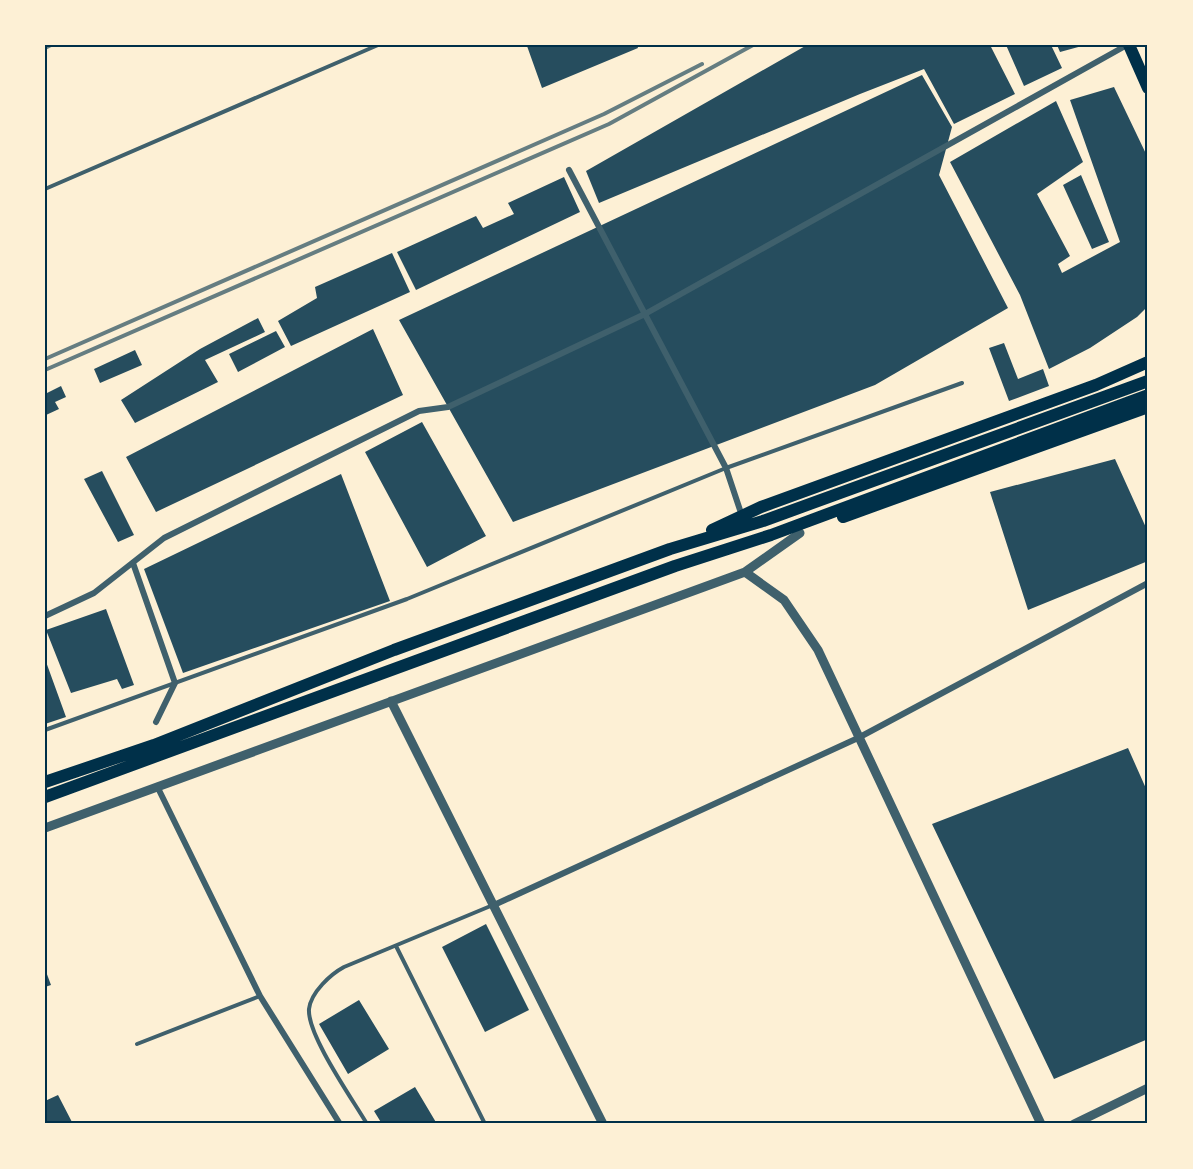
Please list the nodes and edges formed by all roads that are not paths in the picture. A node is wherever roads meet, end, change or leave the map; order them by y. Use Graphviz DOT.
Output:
graph roads {
  1 [pos="378,45"];
  2 [pos="1128,45"];
  3 [pos="1148,88"];
  4 [pos="569,170"];
  5 [pos="45,189"];
  6 [pos="645,314"];
  7 [pos="1148,362"];
  8 [pos="1148,381"];
  9 [pos="962,383"];
  10 [pos="1148,395"];
  11 [pos="1148,407"];
  12 [pos="726,468"];
  13 [pos="742,516"];
  14 [pos="801,532"];
  15 [pos="670,549"];
  16 [pos="133,563"];
  17 [pos="675,567"];
  18 [pos="745,572"];
  19 [pos="1148,583"];
  20 [pos="45,616"];
  21 [pos="175,683"];
  22 [pos="391,701"];
  23 [pos="156,722"];
  24 [pos="45,730"];
  25 [pos="858,738"];
  26 [pos="45,782"];
  27 [pos="157,786"];
  28 [pos="45,797"];
  29 [pos="45,828"];
  30 [pos="494,904"];
  31 [pos="396,946"];
  32 [pos="260,996"];
  33 [pos="137,1044"];
  34 [pos="1148,1088"];
  35 [pos="340,1124"];
  36 [pos="367,1124"];
  37 [pos="485,1124"];
  38 [pos="603,1124"];
  39 [pos="1041,1124"];
  40 [pos="1074,1124"];
  1 -- 5 [label="lane"];
  2 -- 3 [label="main road"];
  2 -- 6 [label="street"];
  4 -- 6 [label="street"];
  6 -- 12 [label="street"];
  6 -- 16 [label="street"];
  7 -- 13 [label="main road"];
  8 -- 15 [label="main road"];
  9 -- 12 [label="lane"];
  10 -- 17 [label="main road"];
  11 -- 14 [label="main road"];
  12 -- 13 [label="street"];
  12 -- 21 [label="lane"];
  13 -- 15 [label="main road"];
  14 -- 17 [label="main road"];
  14 -- 18 [label="street"];
  15 -- 26 [label="main road"];
  16 -- 20 [label="street"];
  16 -- 21 [label="street"];
  17 -- 28 [label="main road"];
  18 -- 22 [label="street"];
  18 -- 25 [label="street"];
  19 -- 25 [label="street"];
  21 -- 23 [label="street"];
  21 -- 24 [label="lane"];
  22 -- 27 [label="street"];
  22 -- 30 [label="street"];
  25 -- 30 [label="street"];
  25 -- 39 [label="street"];
  27 -- 29 [label="street"];
  27 -- 32 [label="street"];
  30 -- 31 [label="lane"];
  30 -- 38 [label="street"];
  31 -- 36 [label="lane"];
  31 -- 37 [label="lane"];
  32 -- 33 [label="lane"];
  32 -- 35 [label="street"];
  34 -- 40 [label="street"];
}
